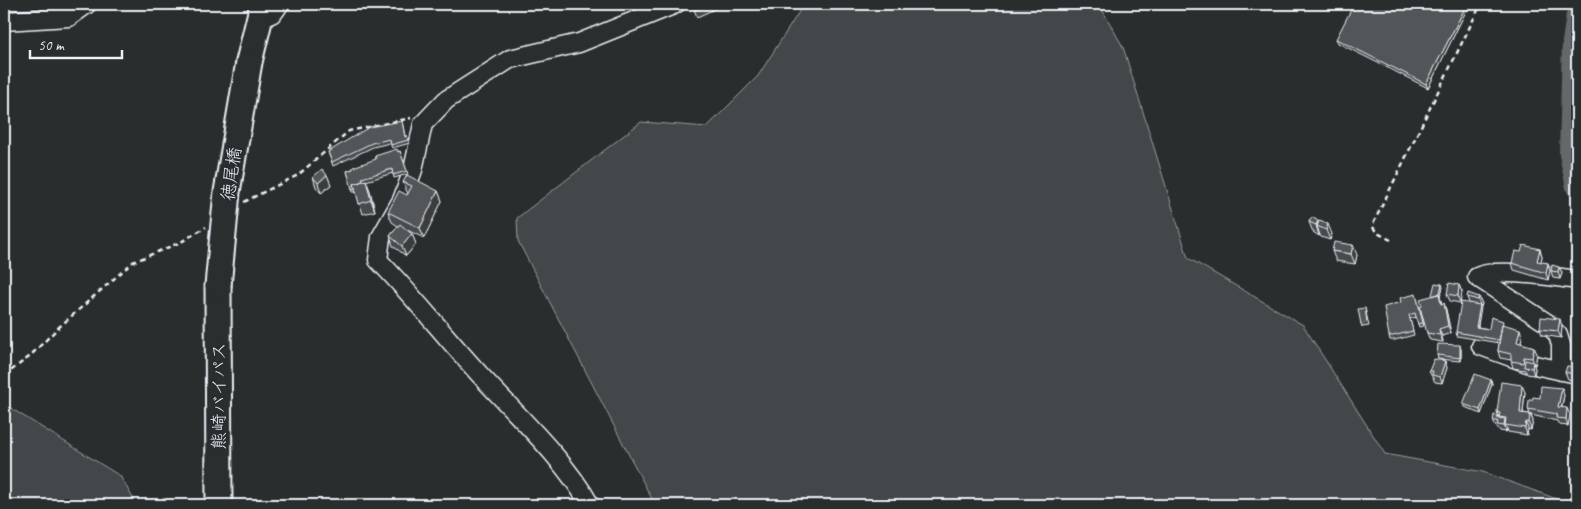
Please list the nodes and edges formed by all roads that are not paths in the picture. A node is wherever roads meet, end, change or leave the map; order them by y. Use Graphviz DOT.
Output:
graph roads {
  1 [pos="87,4"];
  2 [pos="676,4"];
  3 [pos="267,8"];
  4 [pos="4,21"];
  5 [pos="1577,280"];
  6 [pos="218,286"];
  7 [pos="1481,346"];
  8 [pos="1569,373"];
  9 [pos="219,505"];
  10 [pos="590,505"];
  1 -- 4 [label="street"];
  2 -- 10 [label="street"];
  3 -- 6 [label="highway, 徳尾橋, bridge"];
  5 -- 8 [label="street"];
  6 -- 9 [label="highway, 熊崎バイパス"];
  7 -- 8 [label="street"];
}
